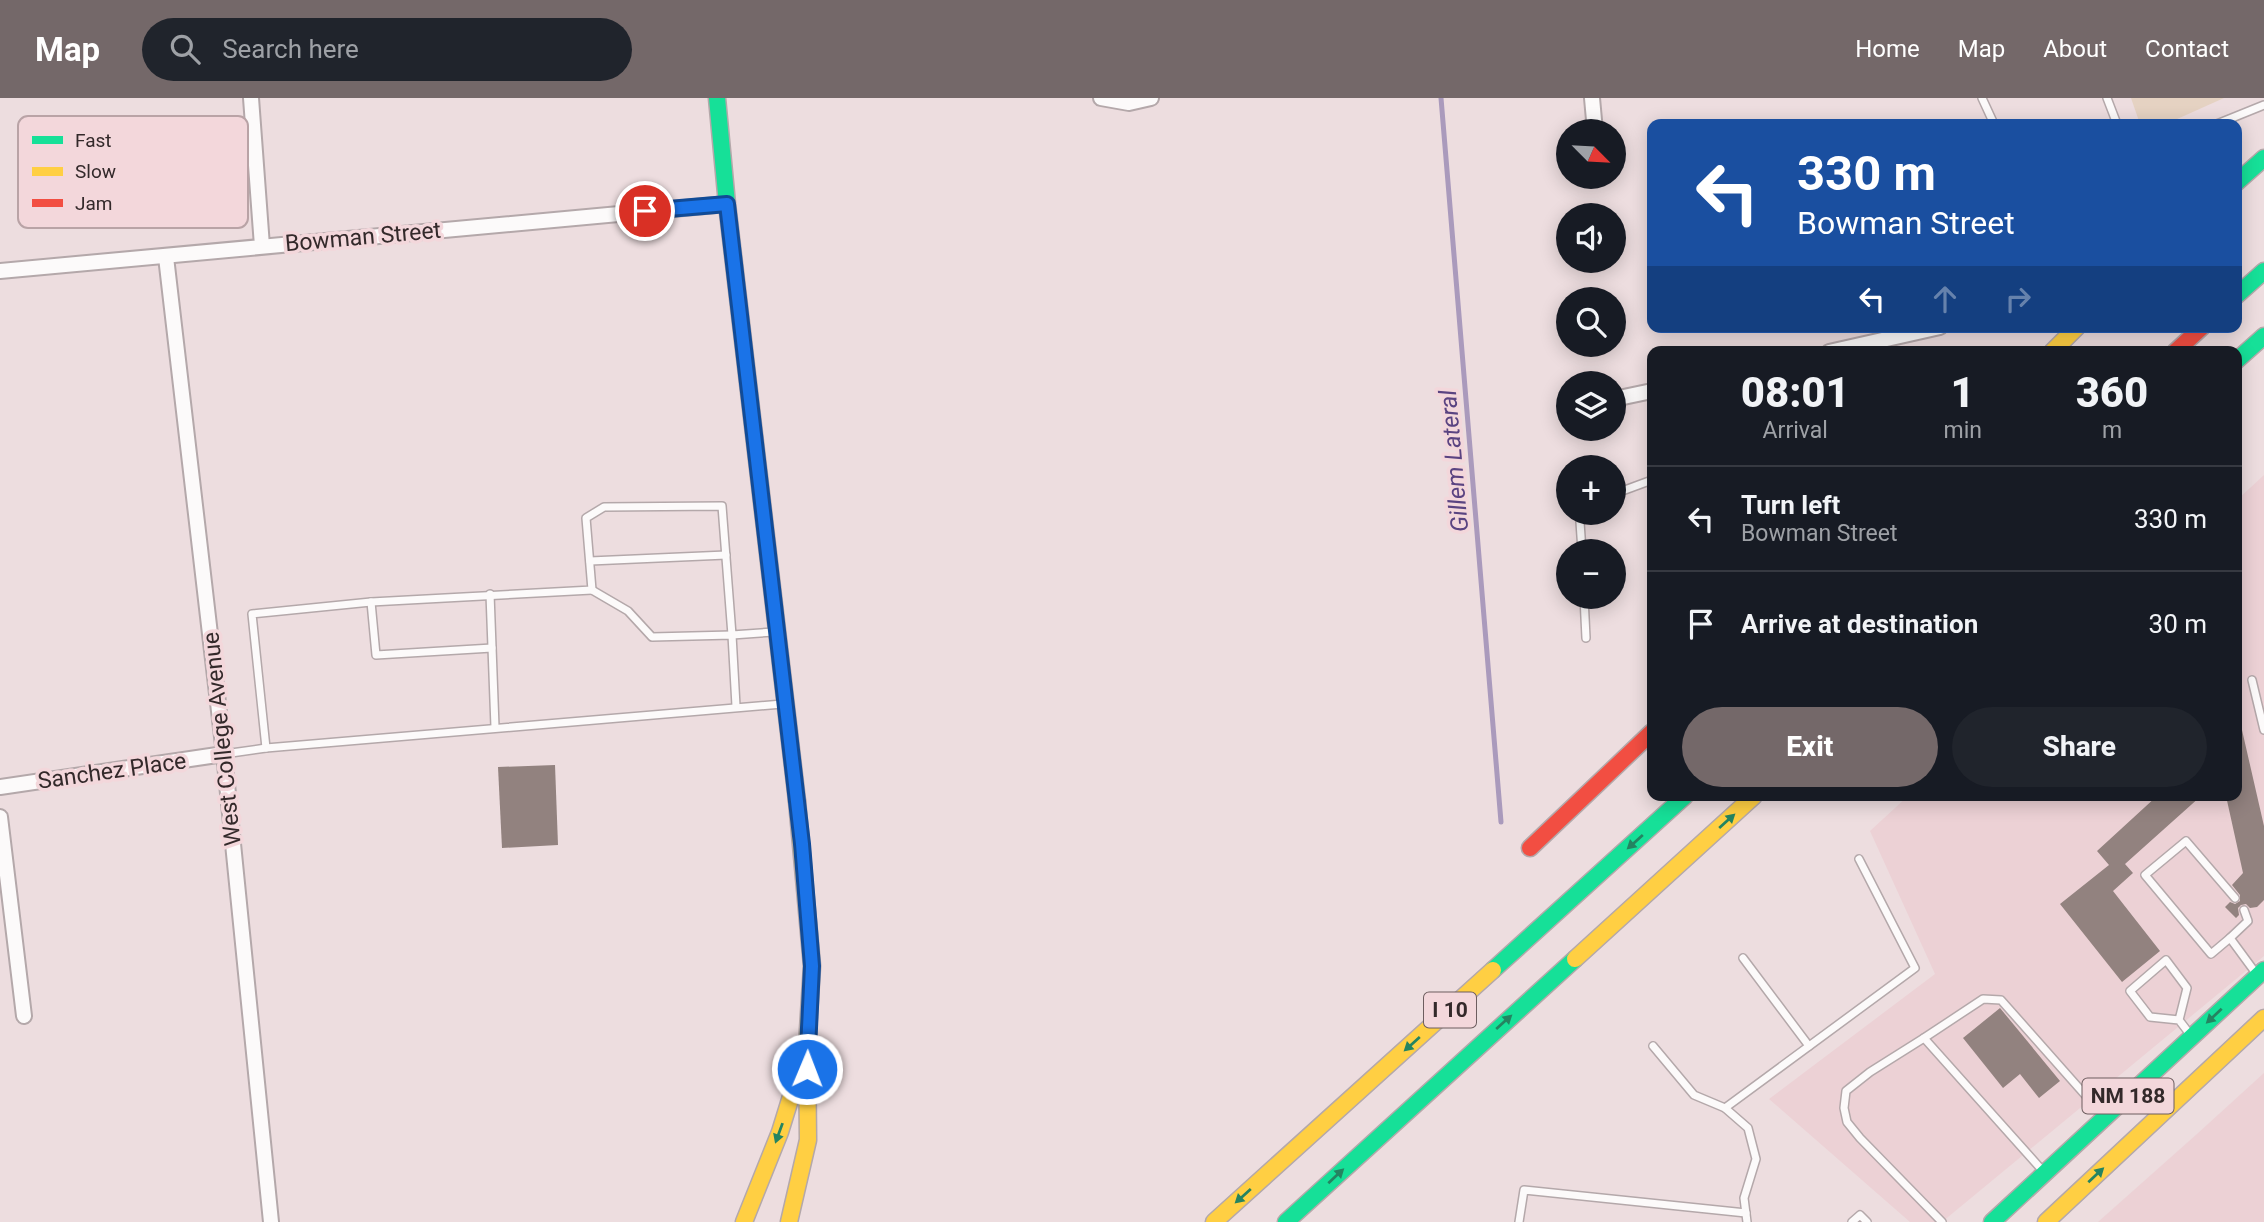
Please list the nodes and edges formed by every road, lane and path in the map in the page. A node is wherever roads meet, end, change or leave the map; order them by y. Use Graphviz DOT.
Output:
graph roads {
  1 [pos="251,98"];
  2 [pos="718,98"];
  3 [pos="1101,98"];
  4 [pos="1151,98"];
  5 [pos="1592,98"];
  6 [pos="1982,98"];
  7 [pos="2107,98"];
  8 [pos="2264,105"];
  9 [pos="1594,119"];
  10 [pos="1992,119"];
  11 [pos="2116,119"];
  12 [pos="2229,119"];
  13 [pos="2264,158"];
  14 [pos="2242,178"];
  15 [pos="727,204"];
  16 [pos="262,246"];
  17 [pos="166,257"];
  18 [pos="0,271"];
  19 [pos="2264,271"];
  20 [pos="2242,291"];
  21 [pos="1913,333"];
  22 [pos="2071,333"];
  23 [pos="2196,333"];
  24 [pos="2264,336"];
  25 [pos="1856,346"];
  26 [pos="2058,346"];
  27 [pos="2181,346"];
  28 [pos="2242,356"];
  29 [pos="1647,392"];
  30 [pos="1626,396"];
  31 [pos="1647,482"];
  32 [pos="1626,490"];
  33 [pos="726,555"];
  34 [pos="590,561"];
  35 [pos="592,590"];
  36 [pos="490,594"];
  37 [pos="370,602"];
  38 [pos="1585,609"];
  39 [pos="778,632"];
  40 [pos="732,635"];
  41 [pos="1586,638"];
  42 [pos="492,648"];
  43 [pos="2252,680"];
  44 [pos="786,704"];
  45 [pos="736,706"];
  46 [pos="495,727"];
  47 [pos="2264,730"];
  48 [pos="1647,737"];
  49 [pos="265,748"];
  50 [pos="224,754"];
  51 [pos="0,787"];
  52 [pos="1679,801"];
  53 [pos="1749,801"];
  54 [pos="0,817"];
  55 [pos="1530,848"];
  56 [pos="1859,859"];
  57 [pos="2235,898"];
  58 [pos="2244,910"];
  59 [pos="2230,937"];
  60 [pos="1743,958"];
  61 [pos="2261,972"];
  62 [pos="24,1016"];
  63 [pos="2264,1018"];
  64 [pos="2179,1020"];
  65 [pos="2192,1036"];
  66 [pos="1924,1038"];
  67 [pos="807,1045"];
  68 [pos="1653,1046"];
  69 [pos="1809,1046"];
  70 [pos="1725,1108"];
  71 [pos="2105,1117"];
  72 [pos="2044,1173"];
  73 [pos="1746,1213"];
  74 [pos="271,1222"];
  75 [pos="744,1222"];
  76 [pos="789,1222"];
  77 [pos="1214,1222"];
  78 [pos="1286,1222"];
  79 [pos="1519,1222"];
  80 [pos="1747,1222"];
  81 [pos="1852,1222"];
  82 [pos="1867,1222"];
  83 [pos="1941,1222"];
  84 [pos="1992,1222"];
  85 [pos="2046,1222"];
  1 -- 16 [label="street"];
  2 -- 15 [label="main road"];
  3 -- 4 [label="street"];
  5 -- 9 [label="street"];
  6 -- 10 [label="lane"];
  7 -- 11 [label="lane"];
  8 -- 12 [label="lane"];
  13 -- 14 [label="main road"];
  15 -- 16 [label="street, Bowman Street"];
  15 -- 39 [label="main road"];
  16 -- 17 [label="street, Bowman Street"];
  17 -- 18 [label="street, Bowman Street"];
  17 -- 50 [label="street, West College Avenue"];
  19 -- 20 [label="main road"];
  21 -- 25 [label="street"];
  22 -- 26 [label="main road"];
  23 -- 27 [label="main road"];
  24 -- 28 [label="main road"];
  29 -- 30 [label="street"];
  31 -- 32 [label="lane"];
  33 -- 34 [label="lane"];
  33 -- 34 [label="lane"];
  33 -- 40 [label="lane"];
  34 -- 35 [label="lane"];
  35 -- 36 [label="lane"];
  35 -- 40 [label="lane"];
  36 -- 37 [label="lane"];
  36 -- 42 [label="lane"];
  37 -- 42 [label="lane"];
  37 -- 49 [label="lane"];
  38 -- 41 [label="lane"];
  39 -- 40 [label="lane"];
  39 -- 44 [label="main road"];
  40 -- 45 [label="lane"];
  42 -- 46 [label="lane"];
  43 -- 47 [label="lane"];
  44 -- 45 [label="lane"];
  44 -- 67 [label="main road"];
  45 -- 46 [label="lane"];
  46 -- 49 [label="lane"];
  48 -- 55 [label="main road"];
  49 -- 50 [label="lane"];
  50 -- 51 [label="street, Sanchez Place"];
  50 -- 74 [label="street, West College Avenue"];
  52 -- 77 [label="main road, I 10, one-way"];
  78 -- 53 [label="main road, I 10, one-way"];
  54 -- 62 [label="street"];
  56 -- 69 [label="lane"];
  57 -- 59 [label="lane"];
  58 -- 59 [label="lane"];
  59 -- 61 [label="lane"];
  60 -- 69 [label="lane"];
  61 -- 65 [label="main road, NM 188, one-way"];
  85 -- 63 [label="main road, NM 188, one-way"];
  64 -- 64 [label="lane"];
  64 -- 65 [label="lane"];
  65 -- 71 [label="main road, NM 188"];
  66 -- 71 [label="lane"];
  66 -- 72 [label="lane"];
  66 -- 83 [label="lane"];
  67 -- 75 [label="main road, one-way"];
  67 -- 76 [label="main road"];
  68 -- 70 [label="lane"];
  69 -- 70 [label="lane"];
  70 -- 73 [label="lane"];
  71 -- 72 [label="main road, NM 188"];
  72 -- 84 [label="main road, NM 188"];
  73 -- 79 [label="lane"];
  73 -- 80 [label="lane"];
  81 -- 82 [label="lane"];
}
